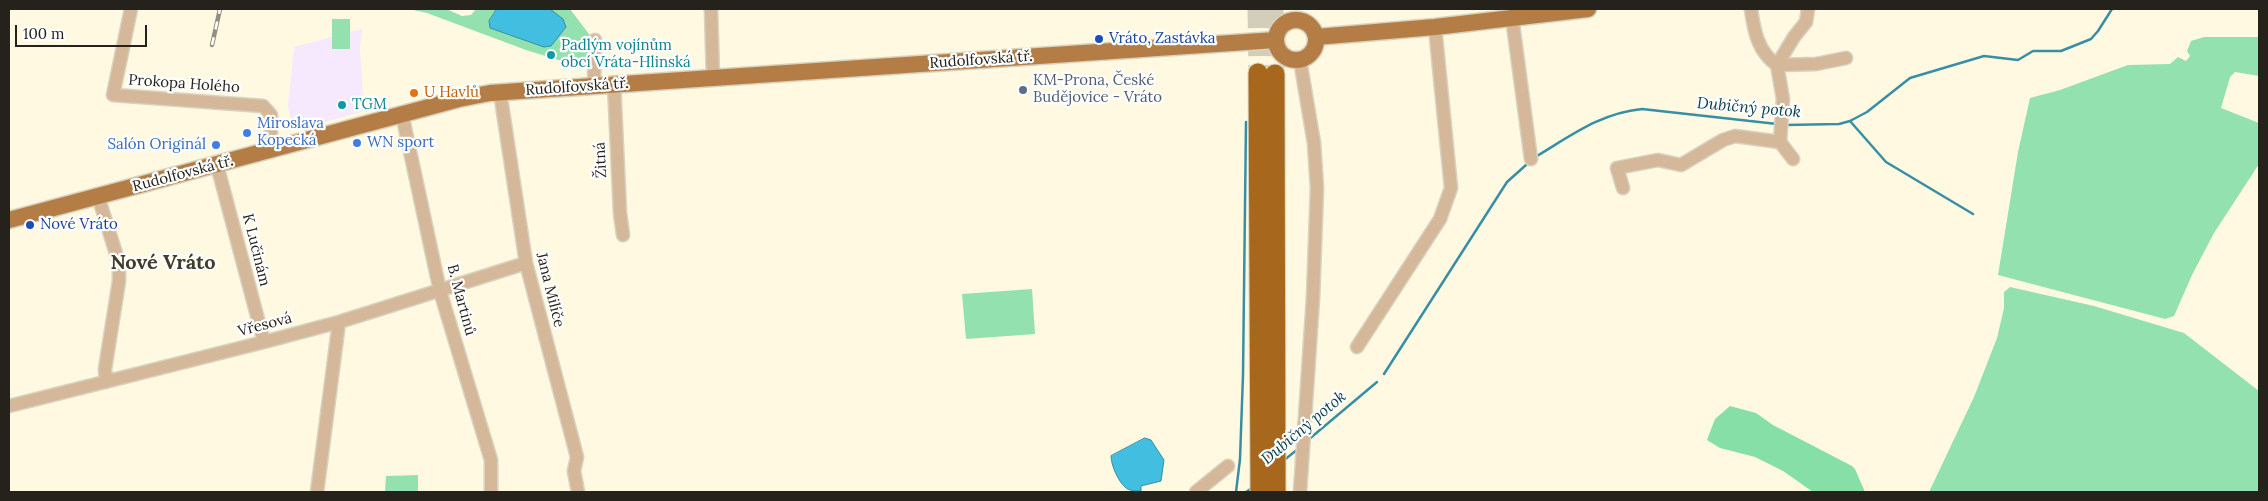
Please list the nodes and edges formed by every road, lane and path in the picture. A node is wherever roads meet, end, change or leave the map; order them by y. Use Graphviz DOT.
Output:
graph roads {
  1 [pos="131,9"];
  2 [pos="711,9"];
  3 [pos="1588,9"];
  4 [pos="1752,9"];
  5 [pos="1808,9"];
  6 [pos="1512,17"];
  7 [pos="1435,26"];
  8 [pos="1316,37"];
  9 [pos="594,40"];
  10 [pos="1276,40"];
  11 [pos="1846,58"];
  12 [pos="1300,60"];
  13 [pos="1777,65"];
  14 [pos="713,78"];
  15 [pos="614,83"];
  16 [pos="594,84"];
  17 [pos="500,92"];
  18 [pos="402,114"];
  19 [pos="1781,130"];
  20 [pos="271,149"];
  21 [pos="1531,158"];
  22 [pos="1793,160"];
  23 [pos="218,165"];
  24 [pos="1623,188"];
  25 [pos="98,196"];
  26 [pos="9,220"];
  27 [pos="624,235"];
  28 [pos="526,263"];
  29 [pos="440,291"];
  30 [pos="339,322"];
  31 [pos="264,342"];
  32 [pos="1357,347"];
  33 [pos="106,382"];
  34 [pos="9,406"];
  35 [pos="1228,466"];
  36 [pos="1267,485"];
  37 [pos="317,492"];
  38 [pos="491,492"];
  39 [pos="578,492"];
  40 [pos="1196,492"];
  41 [pos="1300,492"];
  1 -- 20 [label="street, Prokopa Holého"];
  2 -- 14 [label="street"];
  3 -- 6 [label="main road"];
  4 -- 13 [label="street"];
  5 -- 13 [label="street"];
  6 -- 7 [label="main road"];
  6 -- 21 [label="street"];
  7 -- 8 [label="main road"];
  7 -- 32 [label="street"];
  8 -- 10 [label="main road"];
  8 -- 12 [label="main road"];
  9 -- 16 [label="street"];
  10 -- 12 [label="main road"];
  10 -- 14 [label="main road, Rudolfovská tř."];
  11 -- 13 [label="street"];
  12 -- 41 [label="street"];
  13 -- 19 [label="street"];
  14 -- 15 [label="main road, Rudolfovská tř."];
  15 -- 16 [label="main road, Rudolfovská tř."];
  15 -- 27 [label="street, Žitná"];
  16 -- 17 [label="main road, Rudolfovská tř."];
  17 -- 18 [label="main road, Rudolfovská tř."];
  17 -- 28 [label="street, Jana Milíče"];
  18 -- 20 [label="main road, Rudolfovská tř."];
  18 -- 29 [label="street, B. Martinů"];
  19 -- 22 [label="street"];
  19 -- 24 [label="street"];
  20 -- 23 [label="main road, Rudolfovská tř."];
  23 -- 25 [label="main road, Rudolfovská tř."];
  23 -- 31 [label="street, K Lučinám"];
  25 -- 26 [label="main road, Rudolfovská tř."];
  25 -- 33 [label="street"];
  28 -- 29 [label="street, Vřesová"];
  28 -- 39 [label="street, Jana Milíče"];
  29 -- 30 [label="street, Vřesová"];
  29 -- 38 [label="street, B. Martinů"];
  30 -- 31 [label="street, Vřesová"];
  30 -- 37 [label="street"];
  31 -- 33 [label="street, Vřesová"];
  33 -- 34 [label="street, Vřesová"];
  35 -- 40 [label="street"];
  36 -- 36 [label="highway"];
}
